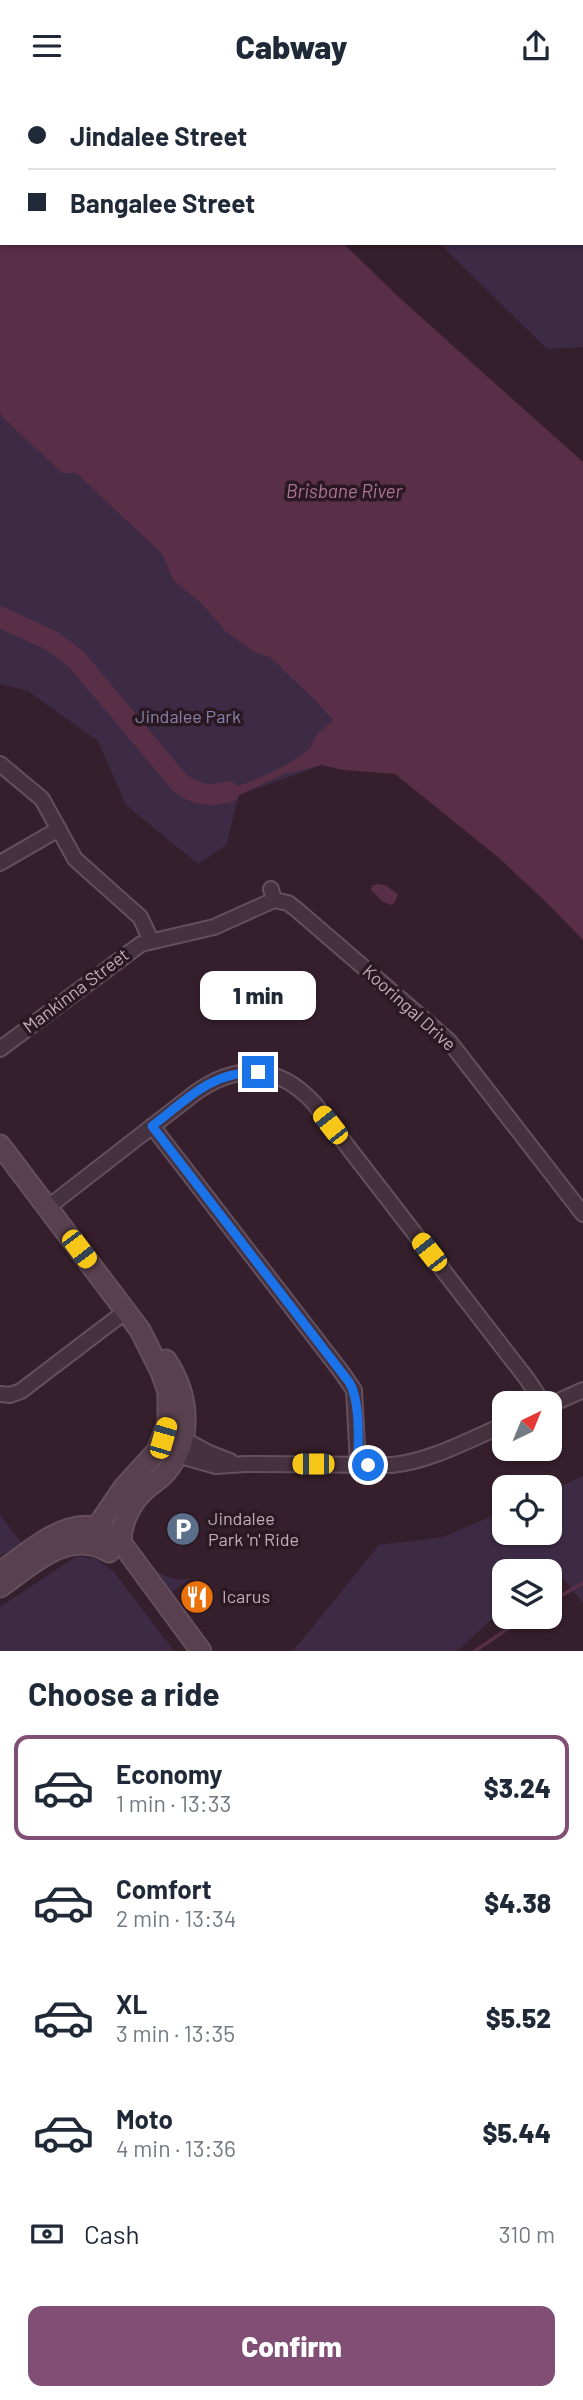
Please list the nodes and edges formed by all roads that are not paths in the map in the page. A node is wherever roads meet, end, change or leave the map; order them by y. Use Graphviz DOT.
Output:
graph roads {
  1 [pos="0,764"];
  2 [pos="59,828"];
  3 [pos="0,863"];
  4 [pos="273,894"];
  5 [pos="151,940"];
  6 [pos="0,1049"];
  7 [pos="152,1126"];
  8 [pos="0,1145"];
  9 [pos="47,1208"];
  10 [pos="583,1214"];
  11 [pos="126,1311"];
  12 [pos="583,1390"];
  13 [pos="535,1391"];
  14 [pos="0,1394"];
  15 [pos="562,1400"];
  16 [pos="492,1430"];
  17 [pos="174,1444"];
  18 [pos="358,1464"];
  19 [pos="107,1537"];
  20 [pos="0,1572"];
  21 [pos="0,1587"];
  22 [pos="193,1646"];
  1 -- 2 [label="street"];
  2 -- 3 [label="street"];
  2 -- 5 [label="street"];
  4 -- 5 [label="street, Mankinna Street"];
  4 -- 10 [label="street, Kooringal Drive"];
  5 -- 6 [label="street, Mankinna Street"];
  7 -- 9 [label="street"];
  7 -- 13 [label="street"];
  7 -- 18 [label="street"];
  8 -- 9 [label="street"];
  9 -- 11 [label="street"];
  11 -- 14 [label="street"];
  11 -- 17 [label="street"];
  12 -- 15 [label="street"];
  16 -- 18 [label="street"];
  17 -- 18 [label="street"];
  17 -- 19 [label="street"];
  17 -- 19 [label="street"];
  19 -- 20 [label="street"];
  19 -- 21 [label="street"];
  19 -- 22 [label="street"];
}
